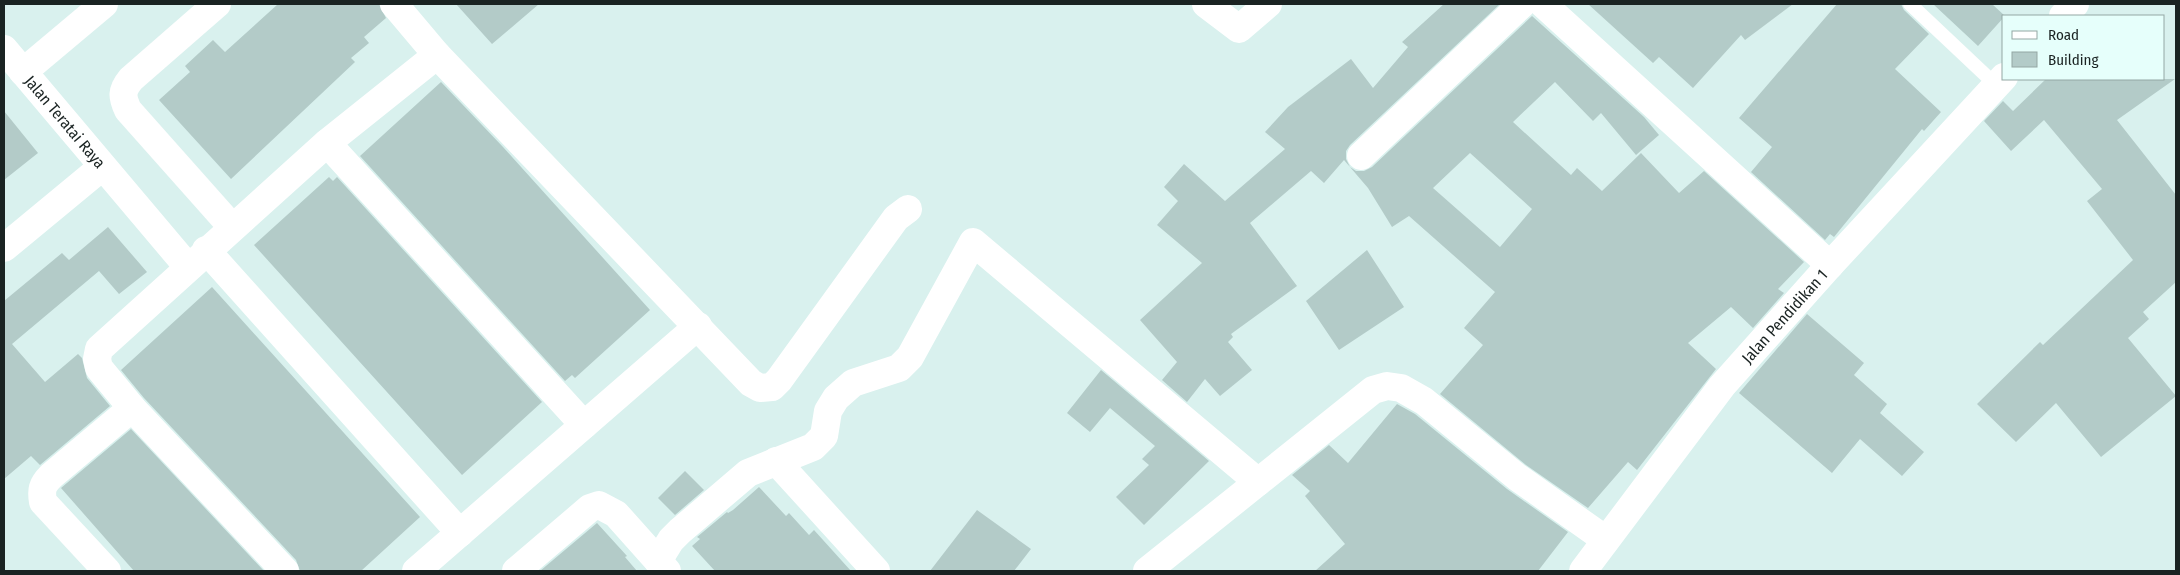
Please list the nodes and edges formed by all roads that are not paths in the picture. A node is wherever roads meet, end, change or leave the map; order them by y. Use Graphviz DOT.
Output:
graph roads {
  1 [pos="104,4"];
  2 [pos="217,4"];
  3 [pos="394,4"];
  4 [pos="1206,4"];
  5 [pos="1268,4"];
  6 [pos="1522,4"];
  7 [pos="1543,4"];
  8 [pos="1910,4"];
  9 [pos="2075,4"];
  10 [pos="2064,15"];
  11 [pos="4,49"];
  12 [pos="437,55"];
  13 [pos="23,72"];
  14 [pos="2000,81"];
  15 [pos="326,142"];
  16 [pos="1361,156"];
  17 [pos="102,167"];
  18 [pos="908,209"];
  19 [pos="232,228"];
  20 [pos="4,248"];
  21 [pos="197,258"];
  22 [pos="1830,265"];
  23 [pos="698,326"];
  24 [pos="132,408"];
  25 [pos="584,425"];
  26 [pos="776,461"];
  27 [pos="1258,482"];
  28 [pos="460,533"];
  29 [pos="1606,540"];
  30 [pos="663,566"];
  31 [pos="107,571"];
  32 [pos="285,571"];
  33 [pos="416,571"];
  34 [pos="516,571"];
  35 [pos="876,571"];
  36 [pos="1148,571"];
  37 [pos="1583,571"];
  1 -- 13 [label="street"];
  2 -- 19 [label="street"];
  3 -- 12 [label="street"];
  4 -- 5 [label="street"];
  6 -- 16 [label="street"];
  7 -- 22 [label="street"];
  8 -- 14 [label="lane"];
  9 -- 10 [label="street"];
  11 -- 13 [label="street, Jalan Teratai Raya"];
  12 -- 15 [label="street"];
  12 -- 23 [label="street"];
  13 -- 17 [label="street, Jalan Teratai Raya"];
  14 -- 22 [label="street, Jalan Pendidikan 1"];
  15 -- 19 [label="street"];
  15 -- 25 [label="street"];
  17 -- 20 [label="street, Jalan Teratai Raya"];
  17 -- 21 [label="street"];
  18 -- 23 [label="street"];
  19 -- 21 [label="street"];
  21 -- 24 [label="street"];
  21 -- 28 [label="street"];
  22 -- 29 [label="street, Jalan Pendidikan 1"];
  23 -- 25 [label="street"];
  24 -- 31 [label="street"];
  24 -- 32 [label="street"];
  25 -- 28 [label="street"];
  26 -- 27 [label="street"];
  26 -- 30 [label="street"];
  26 -- 35 [label="street"];
  27 -- 29 [label="street"];
  27 -- 36 [label="street"];
  28 -- 33 [label="street"];
  29 -- 37 [label="street, Jalan Pendidikan 1"];
  30 -- 34 [label="street"];
}
